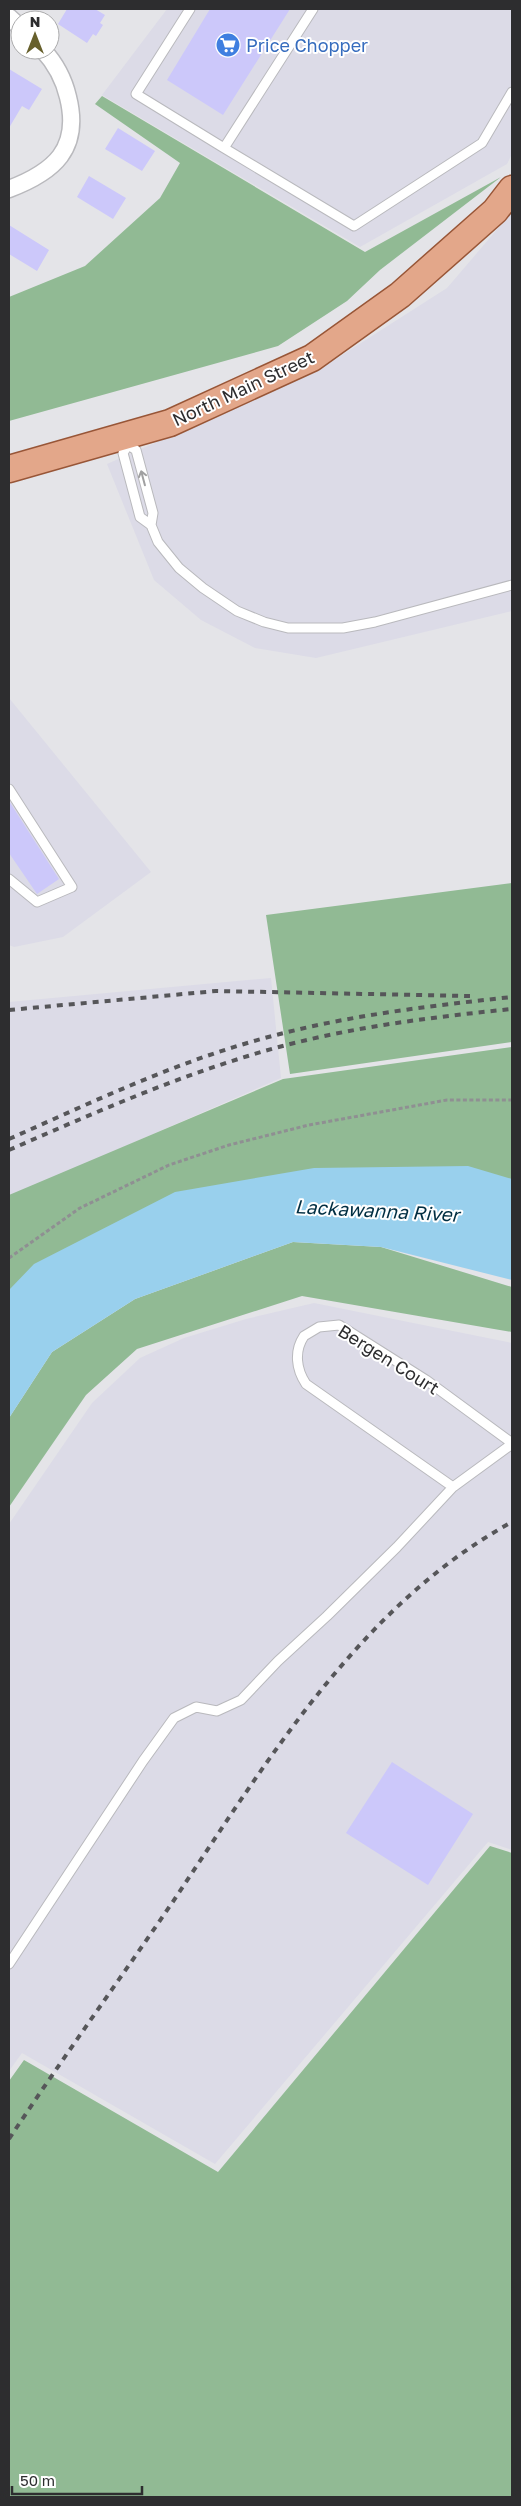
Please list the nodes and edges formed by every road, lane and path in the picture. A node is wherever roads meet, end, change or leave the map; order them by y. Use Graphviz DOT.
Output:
graph roads {
  1 [pos="190,9"];
  2 [pos="313,9"];
  3 [pos="49,60"];
  4 [pos="512,92"];
  5 [pos="224,148"];
  6 [pos="9,189"];
  7 [pos="512,189"];
  8 [pos="126,441"];
  9 [pos="9,469"];
  10 [pos="151,525"];
  11 [pos="512,585"];
  12 [pos="9,789"];
  13 [pos="9,879"];
  14 [pos="512,1100"];
  15 [pos="9,1258"];
  16 [pos="512,1443"];
  17 [pos="452,1487"];
  18 [pos="9,1964"];
  1 -- 5 [label="lane"];
  2 -- 5 [label="lane"];
  3 -- 6 [label="street"];
  4 -- 5 [label="lane"];
  7 -- 8 [label="main road, North Main Street"];
  8 -- 9 [label="main road, North Main Street"];
  10 -- 8 [label="lane, one-way"];
  8 -- 10 [label="lane"];
  10 -- 11 [label="lane"];
  12 -- 13 [label="lane"];
  14 -- 15 [label="path"];
  16 -- 17 [label="lane"];
  16 -- 17 [label="lane, Bergen Court"];
  17 -- 18 [label="lane"];
}
